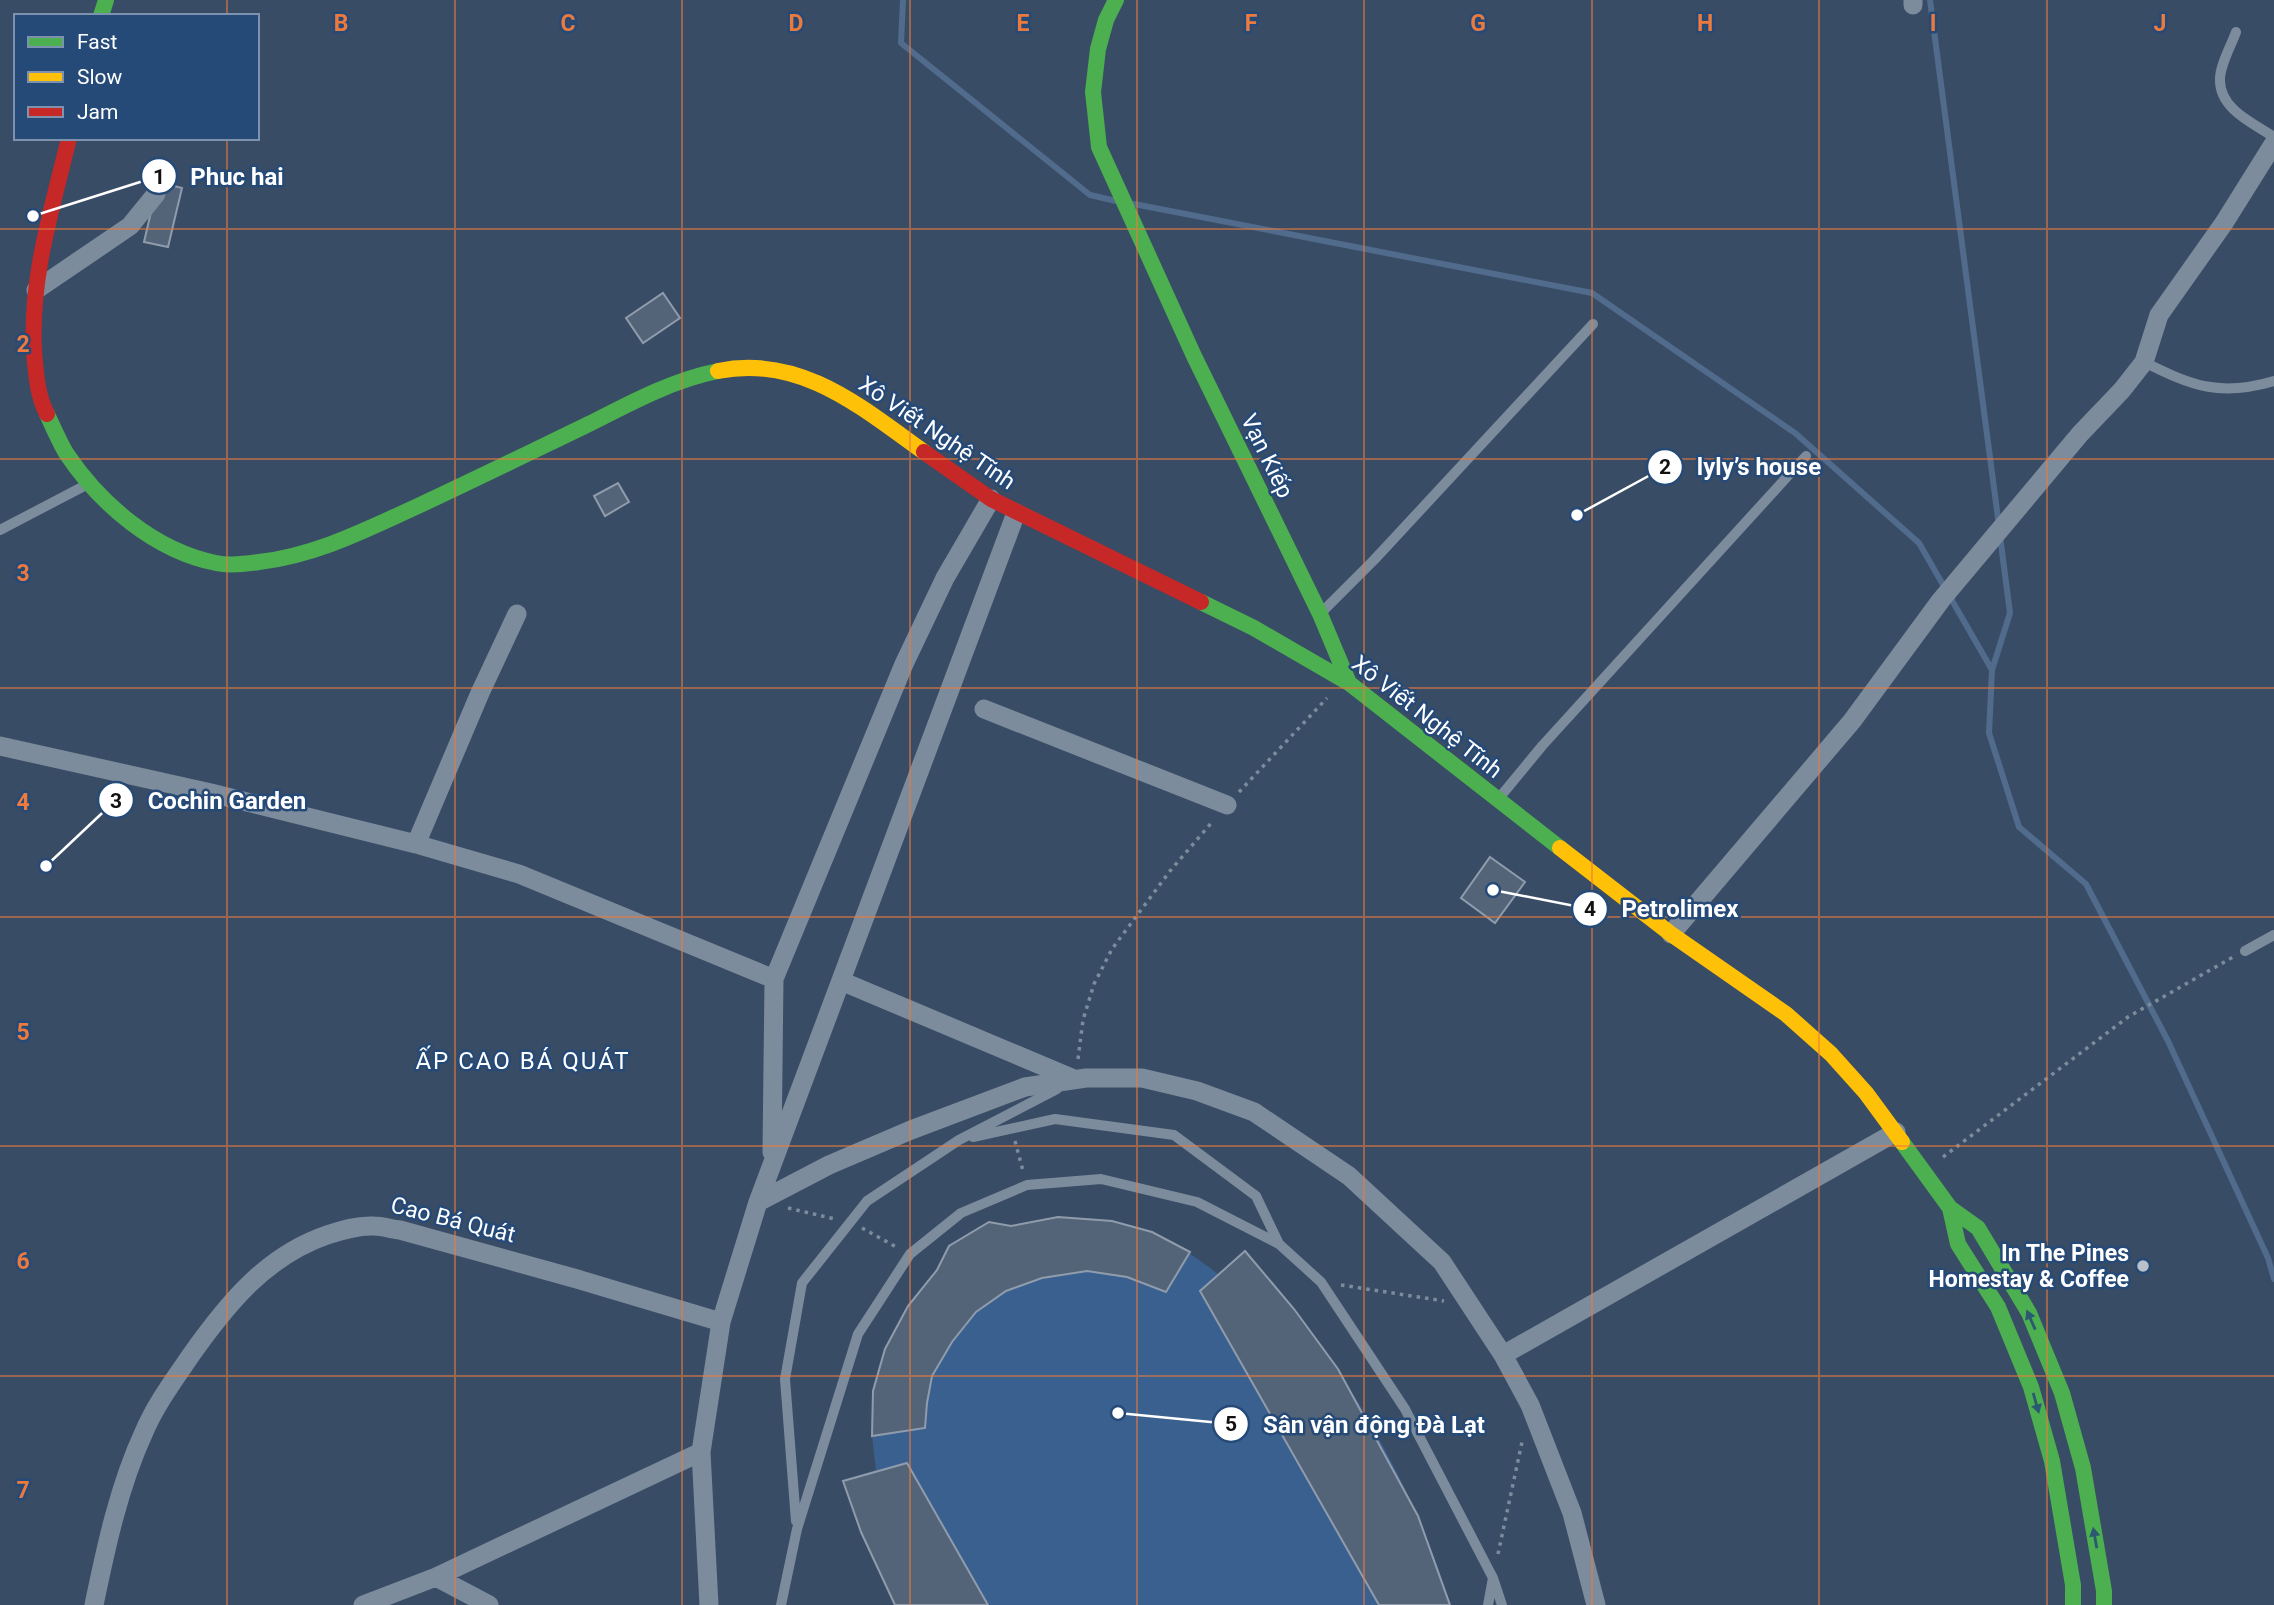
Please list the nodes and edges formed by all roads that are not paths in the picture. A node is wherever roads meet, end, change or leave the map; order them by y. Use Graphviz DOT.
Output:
graph roads {
  1 [pos="1116,0"];
  2 [pos="2236,32"];
  3 [pos="2274,137"];
  4 [pos="69,140"];
  5 [pos="2274,143"];
  6 [pos="156,194"];
  7 [pos="36,290"];
  8 [pos="1592,324"];
  9 [pos="2144,362"];
  10 [pos="2274,381"];
  11 [pos="1806,456"];
  12 [pos="89,484"];
  13 [pos="991,499"];
  14 [pos="1016,513"];
  15 [pos="0,530"];
  16 [pos="517,614"];
  17 [pos="1320,614"];
  18 [pos="1349,683"];
  19 [pos="984,709"];
  20 [pos="0,746"];
  21 [pos="1497,800"];
  22 [pos="1227,805"];
  23 [pos="416,844"];
  24 [pos="1671,934"];
  25 [pos="2274,935"];
  26 [pos="2245,951"];
  27 [pos="774,979"];
  28 [pos="841,981"];
  29 [pos="1074,1079"];
  30 [pos="1896,1132"];
  31 [pos="959,1140"];
  32 [pos="772,1167"];
  33 [pos="758,1202"];
  34 [pos="1950,1208"];
  35 [pos="1279,1244"];
  36 [pos="721,1322"];
  37 [pos="1503,1355"];
  38 [pos="701,1452"];
  39 [pos="797,1529"];
  40 [pos="436,1577"];
  41 [pos="1493,1578"];
  42 [pos="94,1605"];
  43 [pos="363,1605"];
  44 [pos="489,1605"];
  45 [pos="709,1605"];
  46 [pos="781,1605"];
  47 [pos="1488,1605"];
  48 [pos="1502,1605"];
  49 [pos="1596,1605"];
  50 [pos="2073,1605"];
  51 [pos="2104,1605"];
  1 -- 17 [label="main road, Vạn Kiếp"];
  2 -- 3 [label="lane"];
  4 -- 7 [label="main road, Xô Viết Nghệ Tĩnh"];
  5 -- 9 [label="street"];
  6 -- 7 [label="street"];
  7 -- 12 [label="main road, Xô Viết Nghệ Tĩnh"];
  8 -- 17 [label="lane"];
  9 -- 10 [label="lane"];
  9 -- 24 [label="street"];
  11 -- 21 [label="lane"];
  12 -- 13 [label="main road, Xô Viết Nghệ Tĩnh"];
  12 -- 15 [label="lane"];
  13 -- 14 [label="main road, Xô Viết Nghệ Tĩnh"];
  13 -- 27 [label="street"];
  14 -- 18 [label="main road, Xô Viết Nghệ Tĩnh"];
  14 -- 28 [label="street"];
  16 -- 23 [label="street"];
  17 -- 18 [label="main road, Vạn Kiếp"];
  18 -- 21 [label="main road, Xô Viết Nghệ Tĩnh"];
  19 -- 22 [label="street"];
  20 -- 23 [label="street"];
  21 -- 24 [label="main road, Xô Viết Nghệ Tĩnh"];
  23 -- 27 [label="street"];
  24 -- 30 [label="main road, Xô Viết Nghệ Tĩnh"];
  25 -- 26 [label="lane"];
  27 -- 32 [label="street"];
  28 -- 29 [label="street"];
  28 -- 32 [label="street"];
  29 -- 31 [label="lane"];
  29 -- 33 [label="street"];
  29 -- 37 [label="street"];
  30 -- 34 [label="main road, Xô Viết Nghệ Tĩnh"];
  30 -- 37 [label="street"];
  31 -- 35 [label="lane"];
  31 -- 39 [label="lane"];
  32 -- 33 [label="street"];
  33 -- 36 [label="street"];
  34 -- 50 [label="main road, Xô Viết Nghệ Tĩnh, one-way"];
  51 -- 34 [label="main road, Xô Viết Nghệ Tĩnh, one-way"];
  35 -- 39 [label="lane"];
  35 -- 41 [label="lane"];
  36 -- 38 [label="street"];
  36 -- 42 [label="street, Cao Bá Quát"];
  37 -- 49 [label="street"];
  38 -- 40 [label="street"];
  38 -- 45 [label="street"];
  39 -- 46 [label="lane"];
  40 -- 43 [label="street"];
  40 -- 44 [label="street"];
  41 -- 47 [label="lane"];
  41 -- 48 [label="lane"];
}
